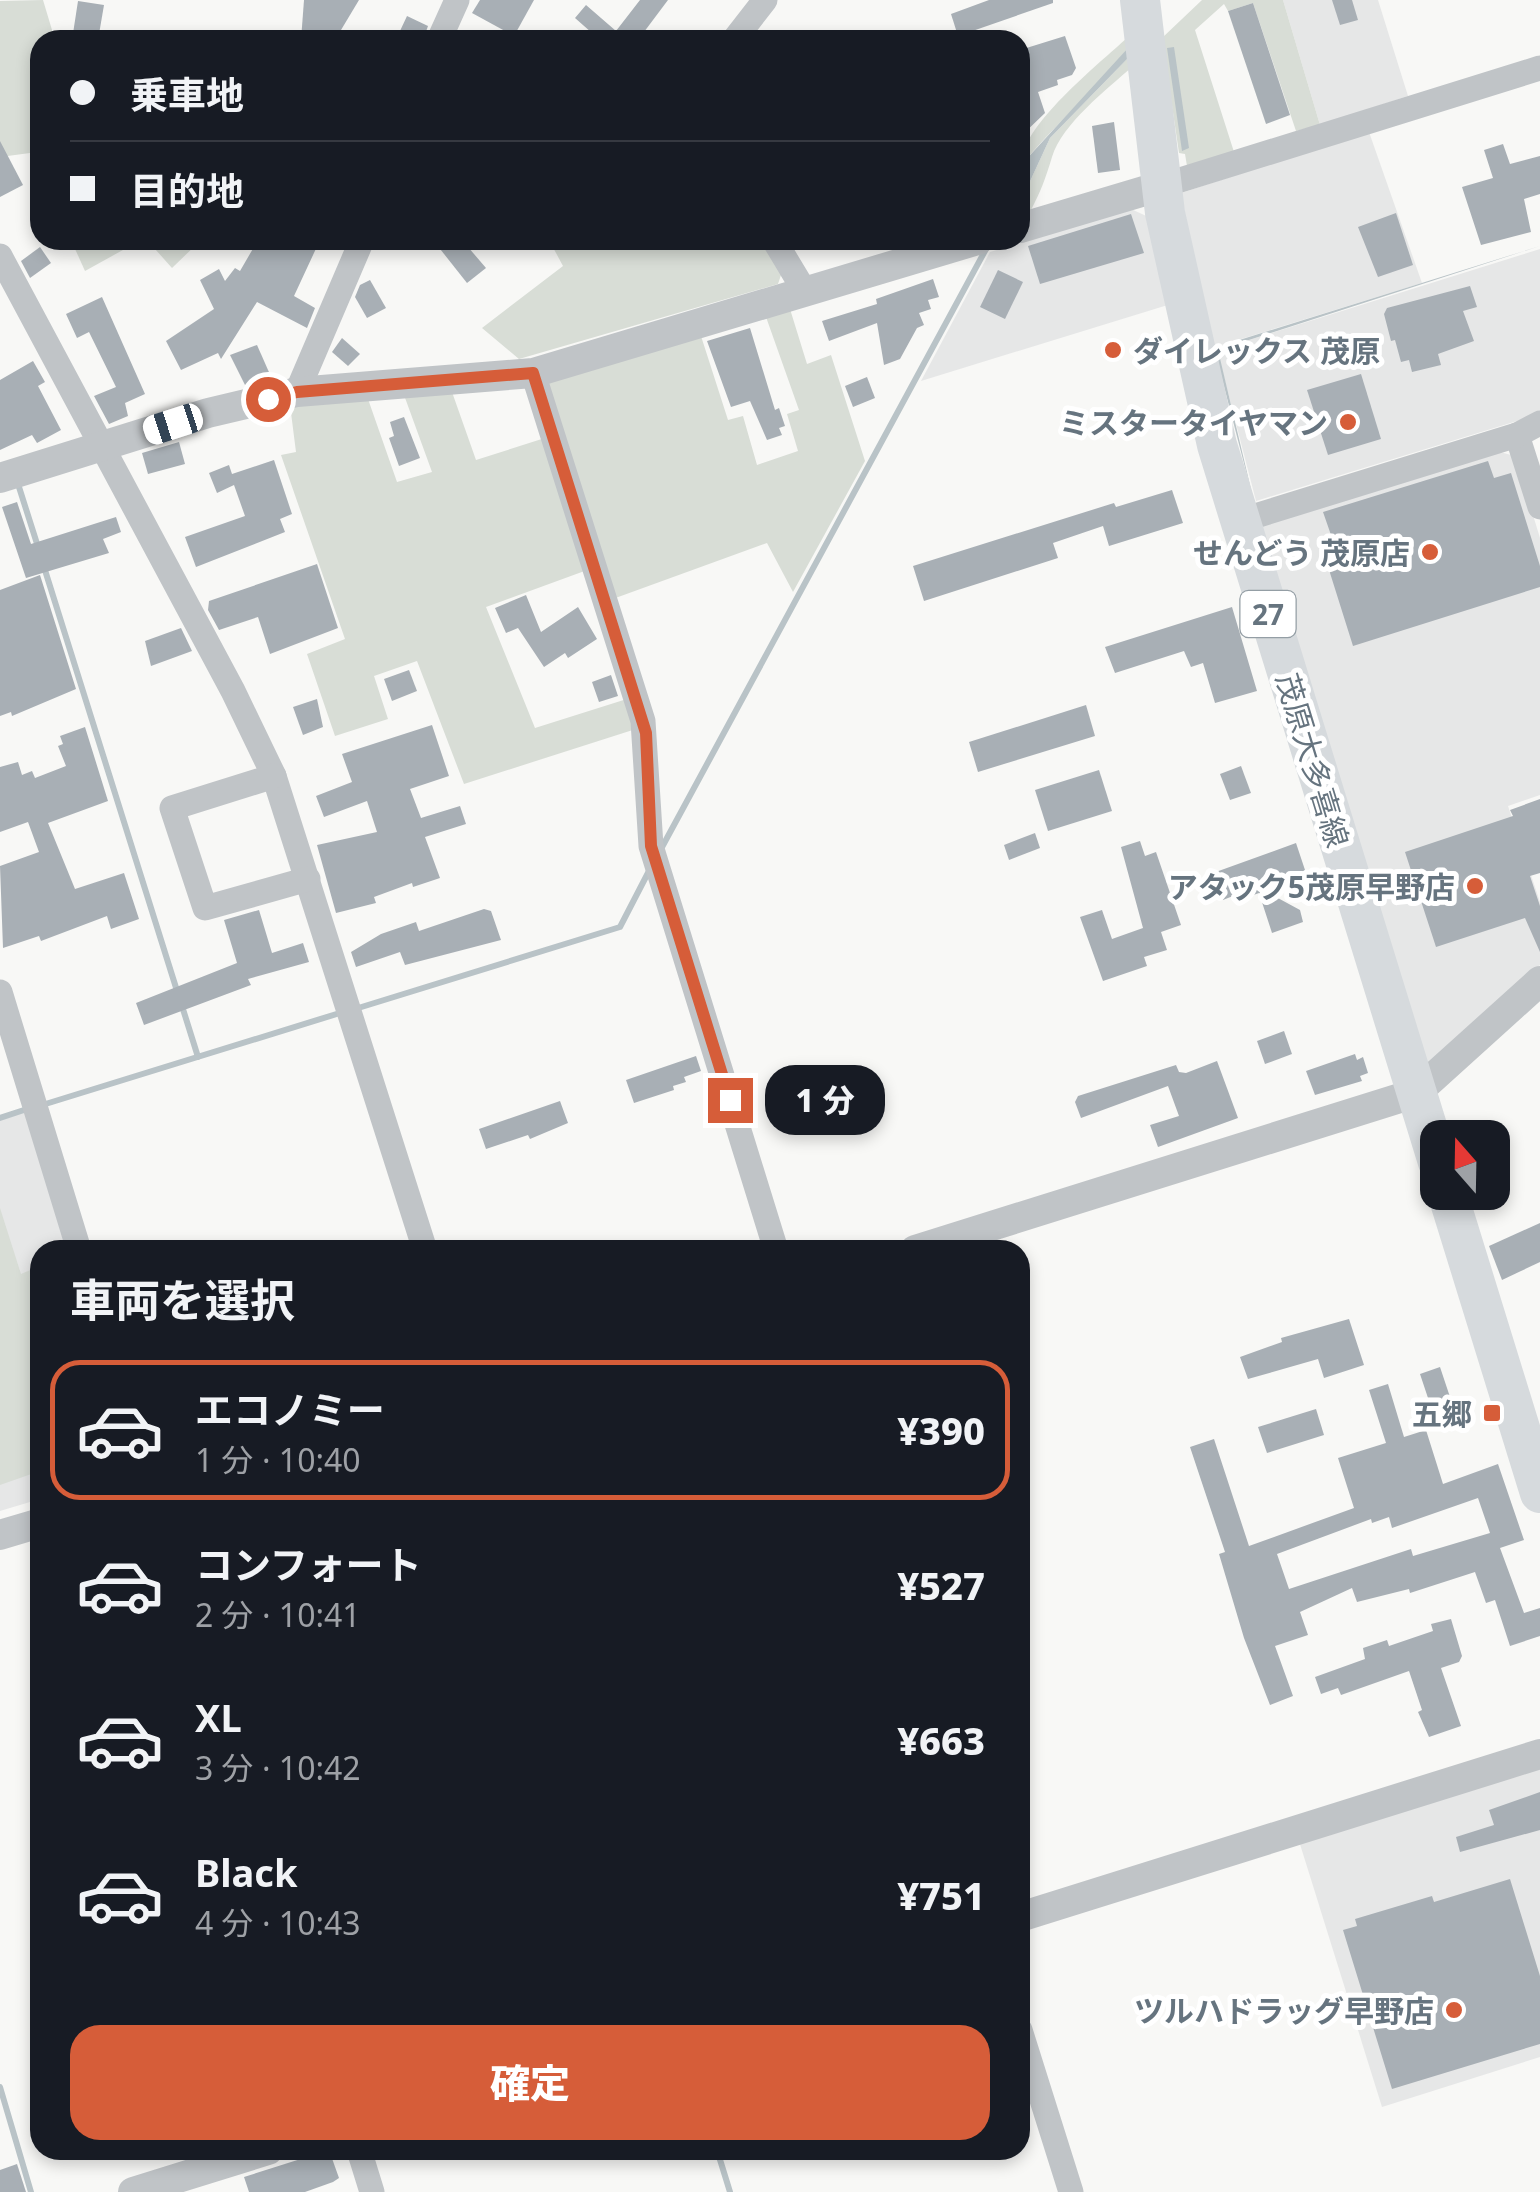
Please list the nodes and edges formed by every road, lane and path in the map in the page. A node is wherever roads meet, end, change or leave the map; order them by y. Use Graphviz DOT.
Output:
graph roads {
  1 [pos="456,0"];
  2 [pos="765,0"];
  3 [pos="1143,26"];
  4 [pos="442,30"];
  5 [pos="742,30"];
  6 [pos="1540,68"];
  7 [pos="1161,186"];
  8 [pos="1030,225"];
  9 [pos="358,250"];
  10 [pos="780,250"];
  11 [pos="943,250"];
  12 [pos="0,256"];
  13 [pos="804,290"];
  14 [pos="533,373"];
  15 [pos="297,392"];
  16 [pos="1528,429"];
  17 [pos="102,447"];
  18 [pos="0,478"];
  19 [pos="1540,507"];
  20 [pos="1240,521"];
  21 [pos="274,776"];
  22 [pos="308,879"];
  23 [pos="1540,981"];
  24 [pos="0,992"];
  25 [pos="1416,1092"];
  26 [pos="1425,1120"];
  27 [pos="1453,1210"];
  28 [pos="77,1240"];
  29 [pos="422,1240"];
  30 [pos="773,1240"];
  31 [pos="946,1240"];
  32 [pos="1540,1493"];
  33 [pos="30,1526"];
  34 [pos="0,1535"];
  35 [pos="1540,1754"];
  36 [pos="1030,1914"];
  37 [pos="1030,2061"];
  38 [pos="236,2160"];
  39 [pos="362,2160"];
  40 [pos="133,2192"];
  41 [pos="372,2192"];
  42 [pos="1072,2192"];
  1 -- 4 [label="street"];
  2 -- 5 [label="street"];
  3 -- 7 [label="main road, 茂原大多喜線 / 27"];
  6 -- 7 [label="street"];
  7 -- 8 [label="street"];
  7 -- 20 [label="main road, 茂原大多喜線 / 27"];
  9 -- 15 [label="street"];
  10 -- 13 [label="street"];
  11 -- 13 [label="street"];
  12 -- 17 [label="street"];
  13 -- 14 [label="street"];
  14 -- 15 [label="street"];
  14 -- 30 [label="street"];
  15 -- 17 [label="street"];
  16 -- 19 [label="street"];
  16 -- 20 [label="street"];
  17 -- 18 [label="street"];
  17 -- 21 [label="street"];
  20 -- 25 [label="main road, 茂原大多喜線 / 27"];
  21 -- 22 [label="street"];
  21 -- 22 [label="street"];
  22 -- 29 [label="street"];
  23 -- 25 [label="street"];
  24 -- 28 [label="street"];
  25 -- 26 [label="main road, 茂原大多喜線 / 27"];
  25 -- 31 [label="street"];
  27 -- 32 [label="main road"];
  33 -- 34 [label="street"];
  35 -- 36 [label="street"];
  37 -- 42 [label="street"];
  38 -- 40 [label="street"];
  39 -- 41 [label="street"];
}
